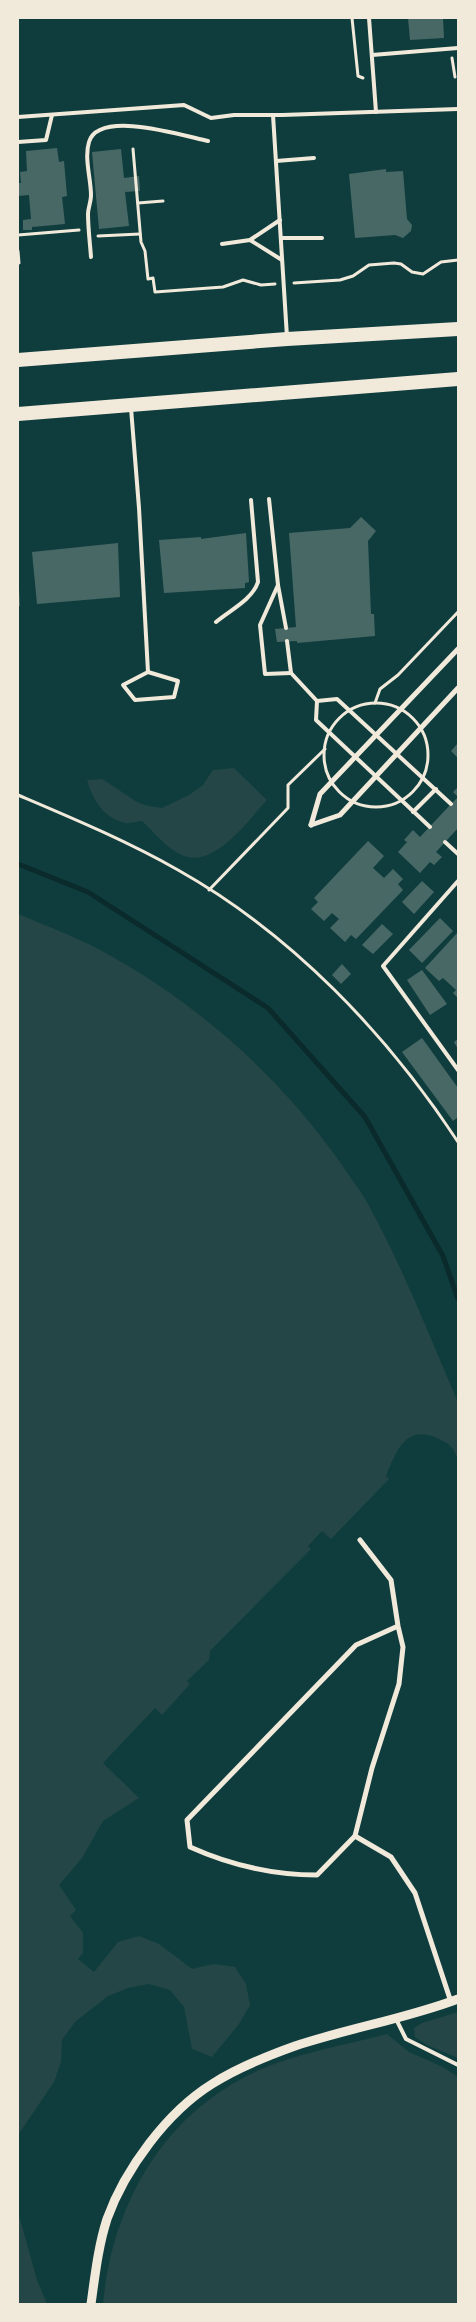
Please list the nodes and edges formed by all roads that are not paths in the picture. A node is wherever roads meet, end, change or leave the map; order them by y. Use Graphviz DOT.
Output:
graph roads {
  1 [pos="369,18"];
  2 [pos="458,48"];
  3 [pos="372,55"];
  4 [pos="458,105"];
  5 [pos="452,108"];
  6 [pos="458,109"];
  7 [pos="376,112"];
  8 [pos="52,115"];
  9 [pos="273,115"];
  10 [pos="18,117"];
  11 [pos="208,141"];
  12 [pos="18,142"];
  13 [pos="314,158"];
  14 [pos="276,161"];
  15 [pos="280,220"];
  16 [pos="282,238"];
  17 [pos="322,238"];
  18 [pos="250,240"];
  19 [pos="222,244"];
  20 [pos="91,257"];
  21 [pos="283,260"];
  22 [pos="458,329"];
  23 [pos="288,339"];
  24 [pos="18,360"];
  25 [pos="458,379"];
  26 [pos="130,406"];
  27 [pos="18,414"];
  28 [pos="269,499"];
  29 [pos="251,500"];
  30 [pos="278,585"];
  31 [pos="216,622"];
  32 [pos="286,628"];
  33 [pos="287,641"];
  34 [pos="458,649"];
  35 [pos="148,672"];
  36 [pos="292,673"];
  37 [pos="458,688"];
  38 [pos="317,701"];
  39 [pos="376,735"];
  40 [pos="397,754"];
  41 [pos="355,757"];
  42 [pos="376,777"];
  43 [pos="436,789"];
  44 [pos="452,804"];
  45 [pos="413,812"];
  46 [pos="430,827"];
  47 [pos="446,842"];
  48 [pos="458,854"];
  49 [pos="458,880"];
  50 [pos="458,1070"];
  51 [pos="360,1540"];
  52 [pos="398,1626"];
  53 [pos="355,1836"];
  54 [pos="455,2001"];
  55 [pos="396,2020"];
  56 [pos="458,2064"];
  57 [pos="91,2304"];
  1 -- 3 [label="lane"];
  2 -- 3 [label="lane"];
  3 -- 7 [label="lane"];
  4 -- 5 [label="lane"];
  5 -- 6 [label="lane"];
  5 -- 7 [label="lane"];
  7 -- 9 [label="lane"];
  8 -- 9 [label="lane"];
  8 -- 10 [label="lane"];
  8 -- 12 [label="lane"];
  9 -- 14 [label="lane"];
  11 -- 20 [label="lane"];
  13 -- 14 [label="lane"];
  14 -- 15 [label="lane"];
  15 -- 16 [label="lane"];
  15 -- 18 [label="lane"];
  16 -- 17 [label="lane"];
  16 -- 21 [label="lane"];
  18 -- 19 [label="lane"];
  18 -- 21 [label="lane"];
  21 -- 23 [label="lane"];
  22 -- 23 [label="highway"];
  23 -- 24 [label="highway"];
  25 -- 26 [label="highway"];
  26 -- 27 [label="highway"];
  26 -- 35 [label="lane"];
  28 -- 30 [label="lane"];
  29 -- 31 [label="lane"];
  30 -- 32 [label="lane"];
  30 -- 36 [label="lane"];
  33 -- 36 [label="lane"];
  34 -- 39 [label="street"];
  35 -- 35 [label="lane"];
  36 -- 38 [label="lane"];
  37 -- 40 [label="street"];
  38 -- 39 [label="lane"];
  38 -- 41 [label="lane"];
  39 -- 40 [label="lane"];
  39 -- 41 [label="street"];
  40 -- 42 [label="street"];
  40 -- 43 [label="lane"];
  41 -- 42 [label="lane"];
  41 -- 42 [label="street"];
  42 -- 45 [label="lane"];
  43 -- 44 [label="lane"];
  43 -- 45 [label="lane"];
  45 -- 46 [label="lane"];
  47 -- 48 [label="lane"];
  49 -- 50 [label="lane"];
  51 -- 52 [label="street"];
  52 -- 53 [label="street"];
  52 -- 53 [label="street"];
  53 -- 54 [label="street"];
  54 -- 55 [label="street"];
  55 -- 56 [label="lane"];
  55 -- 57 [label="street"];
}
